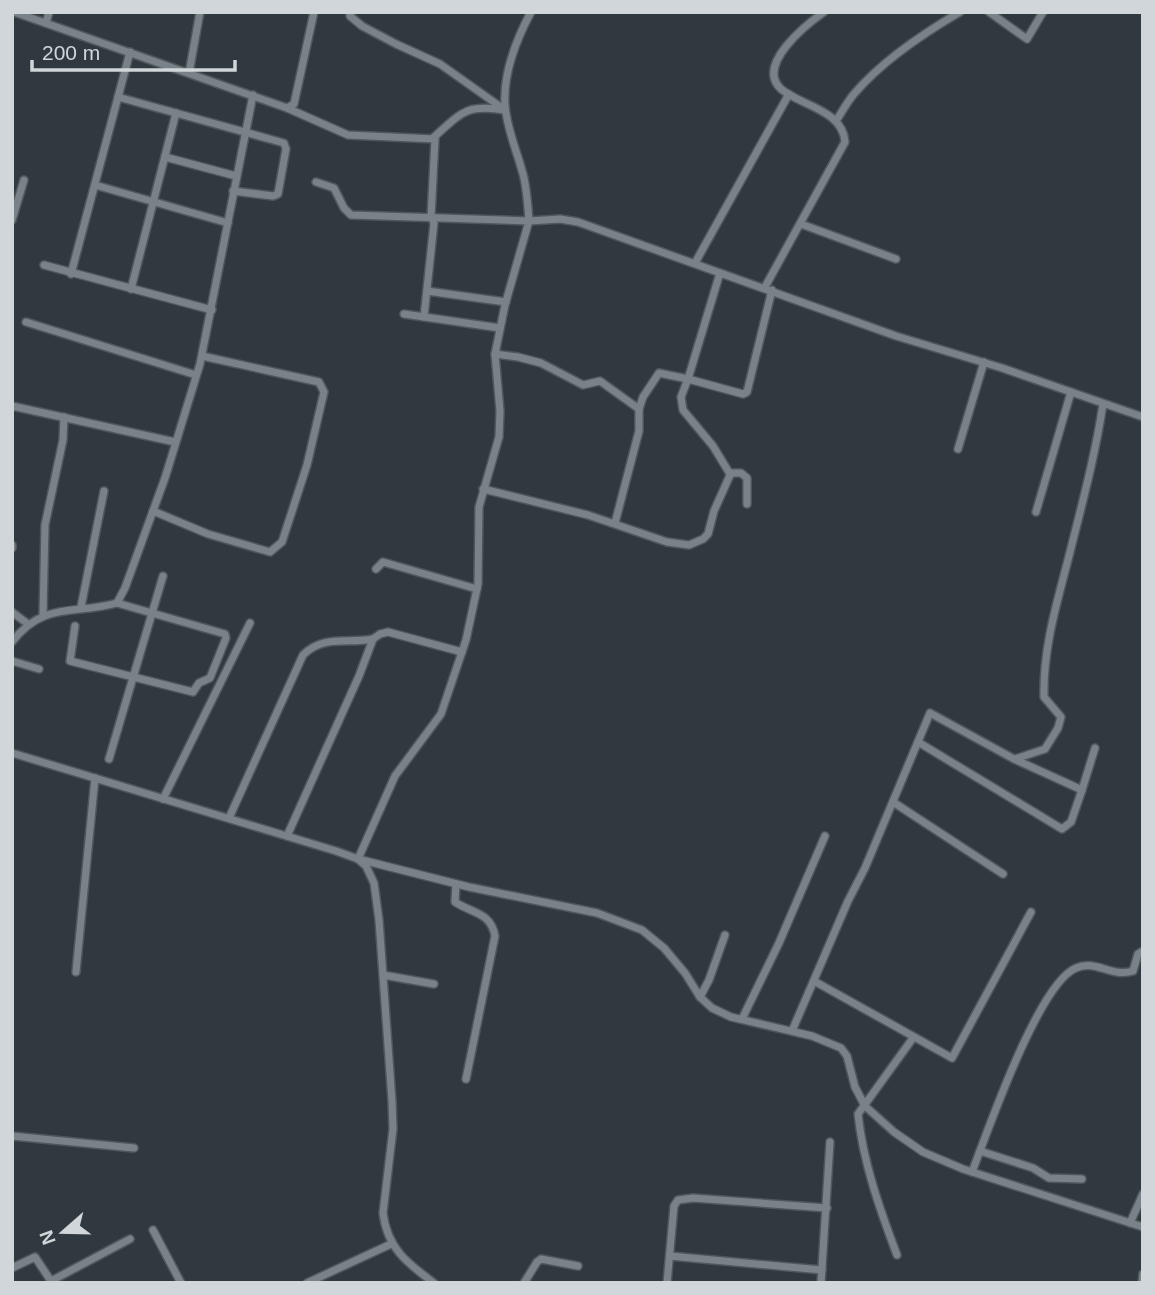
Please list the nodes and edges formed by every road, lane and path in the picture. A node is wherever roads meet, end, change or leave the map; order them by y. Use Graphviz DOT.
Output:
graph roads {
  1 [pos="14,12"];
  2 [pos="49,12"];
  3 [pos="200,12"];
  4 [pos="314,12"];
  5 [pos="350,12"];
  6 [pos="531,12"];
  7 [pos="824,12"];
  8 [pos="960,12"];
  9 [pos="989,12"];
  10 [pos="1043,12"];
  11 [pos="46,23"];
  12 [pos="130,52"];
  13 [pos="189,73"];
  14 [pos="789,93"];
  15 [pos="253,95"];
  16 [pos="118,97"];
  17 [pos="287,108"];
  18 [pos="506,110"];
  19 [pos="176,113"];
  20 [pos="836,121"];
  21 [pos="245,131"];
  22 [pos="433,138"];
  23 [pos="165,157"];
  24 [pos="236,176"];
  25 [pos="24,180"];
  26 [pos="316,182"];
  27 [pos="95,186"];
  28 [pos="233,191"];
  29 [pos="153,202"];
  30 [pos="431,217"];
  31 [pos="12,220"];
  32 [pos="529,221"];
  33 [pos="228,223"];
  34 [pos="801,224"];
  35 [pos="896,259"];
  36 [pos="695,263"];
  37 [pos="44,265"];
  38 [pos="720,273"];
  39 [pos="71,274"];
  40 [pos="131,289"];
  41 [pos="768,289"];
  42 [pos="427,291"];
  43 [pos="506,302"];
  44 [pos="212,310"];
  45 [pos="404,314"];
  46 [pos="424,317"];
  47 [pos="26,323"];
  48 [pos="500,328"];
  49 [pos="495,354"];
  50 [pos="202,356"];
  51 [pos="984,362"];
  52 [pos="196,375"];
  53 [pos="688,379"];
  54 [pos="1071,392"];
  55 [pos="1102,404"];
  56 [pos="12,406"];
  57 [pos="639,409"];
  58 [pos="64,417"];
  59 [pos="1143,417"];
  60 [pos="176,442"];
  61 [pos="958,449"];
  62 [pos="730,474"];
  63 [pos="483,489"];
  64 [pos="104,491"];
  65 [pos="747,504"];
  66 [pos="153,511"];
  67 [pos="1036,512"];
  68 [pos="615,523"];
  69 [pos="376,569"];
  70 [pos="163,576"];
  71 [pos="477,589"];
  72 [pos="117,603"];
  73 [pos="81,607"];
  74 [pos="12,612"];
  75 [pos="153,614"];
  76 [pos="43,615"];
  77 [pos="250,623"];
  78 [pos="28,624"];
  79 [pos="75,626"];
  80 [pos="373,639"];
  81 [pos="12,642"];
  82 [pos="462,652"];
  83 [pos="12,661"];
  84 [pos="39,669"];
  85 [pos="134,678"];
  86 [pos="918,742"];
  87 [pos="1095,748"];
  88 [pos="12,753"];
  89 [pos="109,759"];
  90 [pos="1014,759"];
  91 [pos="95,778"];
  92 [pos="1082,790"];
  93 [pos="163,799"];
  94 [pos="893,802"];
  95 [pos="229,818"];
  96 [pos="287,836"];
  97 [pos="825,836"];
  98 [pos="358,859"];
  99 [pos="1003,874"];
  100 [pos="457,884"];
  101 [pos="1031,912"];
  102 [pos="725,935"];
  103 [pos="1143,951"];
  104 [pos="76,972"];
  105 [pos="383,975"];
  106 [pos="814,981"];
  107 [pos="434,984"];
  108 [pos="700,997"];
  109 [pos="742,1019"];
  110 [pos="792,1031"];
  111 [pos="913,1038"];
  112 [pos="466,1079"];
  113 [pos="865,1106"];
  114 [pos="12,1136"];
  115 [pos="830,1142"];
  116 [pos="134,1148"];
  117 [pos="979,1152"];
  118 [pos="972,1172"];
  119 [pos="1082,1179"];
  120 [pos="1143,1194"];
  121 [pos="827,1208"];
  122 [pos="1130,1223"];
  123 [pos="1143,1227"];
  124 [pos="153,1230"];
  125 [pos="130,1239"];
  126 [pos="391,1244"];
  127 [pos="897,1255"];
  128 [pos="670,1256"];
  129 [pos="578,1266"];
  130 [pos="12,1268"];
  131 [pos="822,1269"];
  132 [pos="1143,1274"];
  133 [pos="181,1283"];
  134 [pos="307,1283"];
  135 [pos="434,1283"];
  136 [pos="524,1283"];
  137 [pos="667,1283"];
  138 [pos="821,1283"];
  139 [pos="1142,1283"];
  1 -- 11 [label="street"];
  2 -- 11 [label="street"];
  3 -- 13 [label="street"];
  4 -- 17 [label="street"];
  5 -- 18 [label="street"];
  6 -- 18 [label="street"];
  7 -- 14 [label="street"];
  8 -- 20 [label="street"];
  9 -- 10 [label="street"];
  11 -- 12 [label="street"];
  12 -- 13 [label="street"];
  12 -- 16 [label="street"];
  13 -- 15 [label="street"];
  14 -- 20 [label="street"];
  14 -- 36 [label="street"];
  15 -- 17 [label="street"];
  15 -- 21 [label="street"];
  16 -- 19 [label="street"];
  16 -- 27 [label="street"];
  17 -- 22 [label="street"];
  18 -- 22 [label="street"];
  18 -- 32 [label="street"];
  19 -- 21 [label="street"];
  19 -- 23 [label="street"];
  20 -- 34 [label="street"];
  21 -- 24 [label="street"];
  21 -- 28 [label="street"];
  22 -- 30 [label="street"];
  23 -- 24 [label="street"];
  23 -- 29 [label="street"];
  24 -- 28 [label="street"];
  25 -- 31 [label="street"];
  26 -- 30 [label="street"];
  27 -- 29 [label="street"];
  27 -- 39 [label="street"];
  28 -- 33 [label="street"];
  29 -- 33 [label="street"];
  29 -- 40 [label="street"];
  30 -- 32 [label="street"];
  30 -- 42 [label="street"];
  32 -- 36 [label="street"];
  32 -- 43 [label="street"];
  33 -- 44 [label="street"];
  34 -- 35 [label="street"];
  34 -- 41 [label="street"];
  36 -- 38 [label="street"];
  37 -- 39 [label="street"];
  38 -- 41 [label="street"];
  38 -- 53 [label="street"];
  39 -- 40 [label="street"];
  40 -- 44 [label="street"];
  41 -- 51 [label="street"];
  41 -- 53 [label="street"];
  42 -- 43 [label="street"];
  42 -- 46 [label="street"];
  43 -- 48 [label="street"];
  44 -- 50 [label="street"];
  45 -- 46 [label="street"];
  46 -- 48 [label="street"];
  47 -- 52 [label="street"];
  48 -- 49 [label="street"];
  49 -- 57 [label="street"];
  49 -- 63 [label="street"];
  50 -- 52 [label="street"];
  50 -- 66 [label="street"];
  51 -- 54 [label="street"];
  51 -- 61 [label="street"];
  52 -- 60 [label="street"];
  53 -- 57 [label="street"];
  53 -- 62 [label="street"];
  54 -- 55 [label="street"];
  54 -- 67 [label="street"];
  55 -- 59 [label="street"];
  55 -- 90 [label="street"];
  56 -- 58 [label="street"];
  57 -- 68 [label="street"];
  58 -- 60 [label="street"];
  58 -- 76 [label="street"];
  60 -- 66 [label="street"];
  62 -- 65 [label="street"];
  62 -- 68 [label="street"];
  63 -- 68 [label="street"];
  63 -- 71 [label="street"];
  64 -- 73 [label="street"];
  66 -- 72 [label="street"];
  69 -- 71 [label="street"];
  70 -- 75 [label="street"];
  71 -- 82 [label="street"];
  72 -- 73 [label="street"];
  72 -- 75 [label="street"];
  73 -- 76 [label="street"];
  74 -- 78 [label="street"];
  75 -- 85 [label="street"];
  75 -- 85 [label="street"];
  76 -- 78 [label="street"];
  77 -- 93 [label="street"];
  78 -- 81 [label="street"];
  79 -- 85 [label="street"];
  80 -- 82 [label="street"];
  80 -- 95 [label="street"];
  80 -- 96 [label="street"];
  82 -- 98 [label="street"];
  83 -- 84 [label="street"];
  85 -- 89 [label="street"];
  86 -- 90 [label="street"];
  86 -- 92 [label="street"];
  86 -- 94 [label="street"];
  87 -- 92 [label="street"];
  88 -- 91 [label="street"];
  90 -- 92 [label="street"];
  91 -- 93 [label="street"];
  91 -- 104 [label="street"];
  93 -- 95 [label="street"];
  94 -- 99 [label="street"];
  94 -- 106 [label="street"];
  95 -- 96 [label="street"];
  96 -- 98 [label="street"];
  97 -- 109 [label="street"];
  98 -- 100 [label="street"];
  98 -- 105 [label="street"];
  100 -- 108 [label="street"];
  100 -- 112 [label="street"];
  101 -- 111 [label="street"];
  102 -- 108 [label="street"];
  103 -- 117 [label="street"];
  105 -- 107 [label="street"];
  105 -- 126 [label="street"];
  106 -- 110 [label="street"];
  106 -- 111 [label="street"];
  108 -- 109 [label="street"];
  109 -- 110 [label="street"];
  110 -- 113 [label="street"];
  111 -- 113 [label="street"];
  113 -- 118 [label="street"];
  113 -- 127 [label="street"];
  114 -- 116 [label="street"];
  115 -- 121 [label="street"];
  117 -- 118 [label="street"];
  117 -- 119 [label="street"];
  118 -- 122 [label="street"];
  120 -- 122 [label="street"];
  121 -- 128 [label="street"];
  121 -- 131 [label="street"];
  122 -- 123 [label="street"];
  124 -- 133 [label="street"];
  125 -- 130 [label="street"];
  126 -- 134 [label="street"];
  126 -- 135 [label="street"];
  128 -- 131 [label="street"];
  128 -- 137 [label="street"];
  129 -- 136 [label="street"];
  131 -- 138 [label="street"];
  132 -- 139 [label="street"];
}
